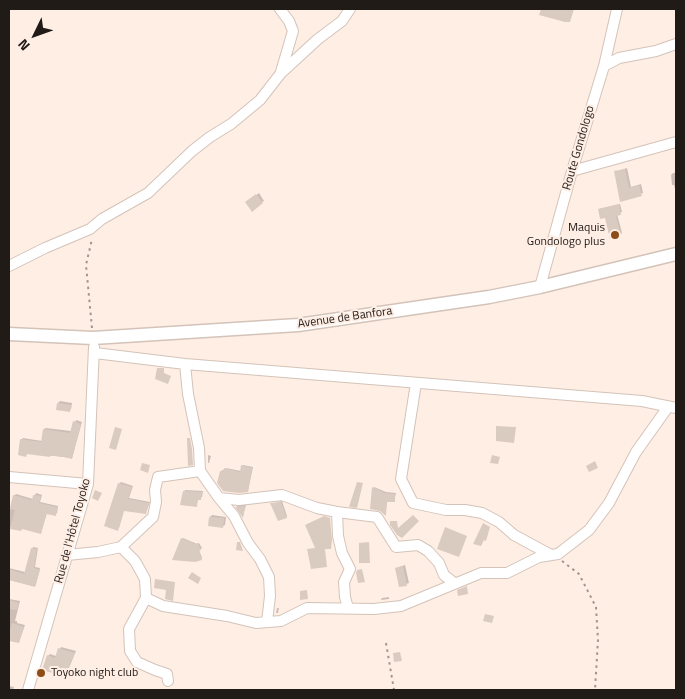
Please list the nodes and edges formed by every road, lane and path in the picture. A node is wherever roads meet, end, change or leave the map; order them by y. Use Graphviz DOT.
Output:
graph roads {
  1 [pos="280,9"];
  2 [pos="350,9"];
  3 [pos="617,9"];
  4 [pos="676,44"];
  5 [pos="604,66"];
  6 [pos="280,73"];
  7 [pos="676,140"];
  8 [pos="572,171"];
  9 [pos="97,223"];
  10 [pos="676,254"];
  11 [pos="9,266"];
  12 [pos="540,288"];
  13 [pos="9,334"];
  14 [pos="93,338"];
  15 [pos="95,353"];
  16 [pos="186,364"];
  17 [pos="416,383"];
  18 [pos="672,408"];
  19 [pos="200,471"];
  20 [pos="9,477"];
  21 [pos="88,484"];
  22 [pos="219,498"];
  23 [pos="337,512"];
  24 [pos="122,547"];
  25 [pos="67,555"];
  26 [pos="551,555"];
  27 [pos="454,583"];
  28 [pos="146,598"];
  29 [pos="348,608"];
  30 [pos="267,622"];
  31 [pos="386,643"];
  32 [pos="168,681"];
  33 [pos="28,690"];
  34 [pos="394,690"];
  35 [pos="595,690"];
  1 -- 6 [label="street"];
  2 -- 6 [label="street"];
  3 -- 5 [label="street, Route Gondologo"];
  4 -- 5 [label="street"];
  5 -- 8 [label="street, Route Gondologo"];
  6 -- 9 [label="street"];
  7 -- 8 [label="street"];
  8 -- 12 [label="street, Route Gondologo"];
  9 -- 11 [label="street"];
  9 -- 14 [label="path"];
  10 -- 12 [label="main road, Avenue de Banfora"];
  12 -- 14 [label="main road, Avenue de Banfora"];
  13 -- 14 [label="main road, Avenue de Banfora"];
  14 -- 15 [label="street, Rue de l'Hôtel Toyoko"];
  15 -- 16 [label="street"];
  15 -- 21 [label="street, Rue de l'Hôtel Toyoko"];
  16 -- 17 [label="street"];
  16 -- 19 [label="street"];
  17 -- 18 [label="street"];
  17 -- 26 [label="street"];
  18 -- 26 [label="street"];
  19 -- 22 [label="street"];
  19 -- 24 [label="street"];
  20 -- 21 [label="street"];
  21 -- 25 [label="street, Rue de l'Hôtel Toyoko"];
  22 -- 23 [label="street"];
  22 -- 30 [label="street"];
  23 -- 27 [label="street"];
  23 -- 29 [label="street"];
  24 -- 25 [label="street"];
  24 -- 28 [label="street"];
  25 -- 33 [label="street, Rue de l'Hôtel Toyoko"];
  26 -- 27 [label="street"];
  26 -- 35 [label="path"];
  27 -- 29 [label="street"];
  28 -- 30 [label="street"];
  28 -- 32 [label="street"];
  29 -- 30 [label="street"];
  31 -- 34 [label="path"];
}
